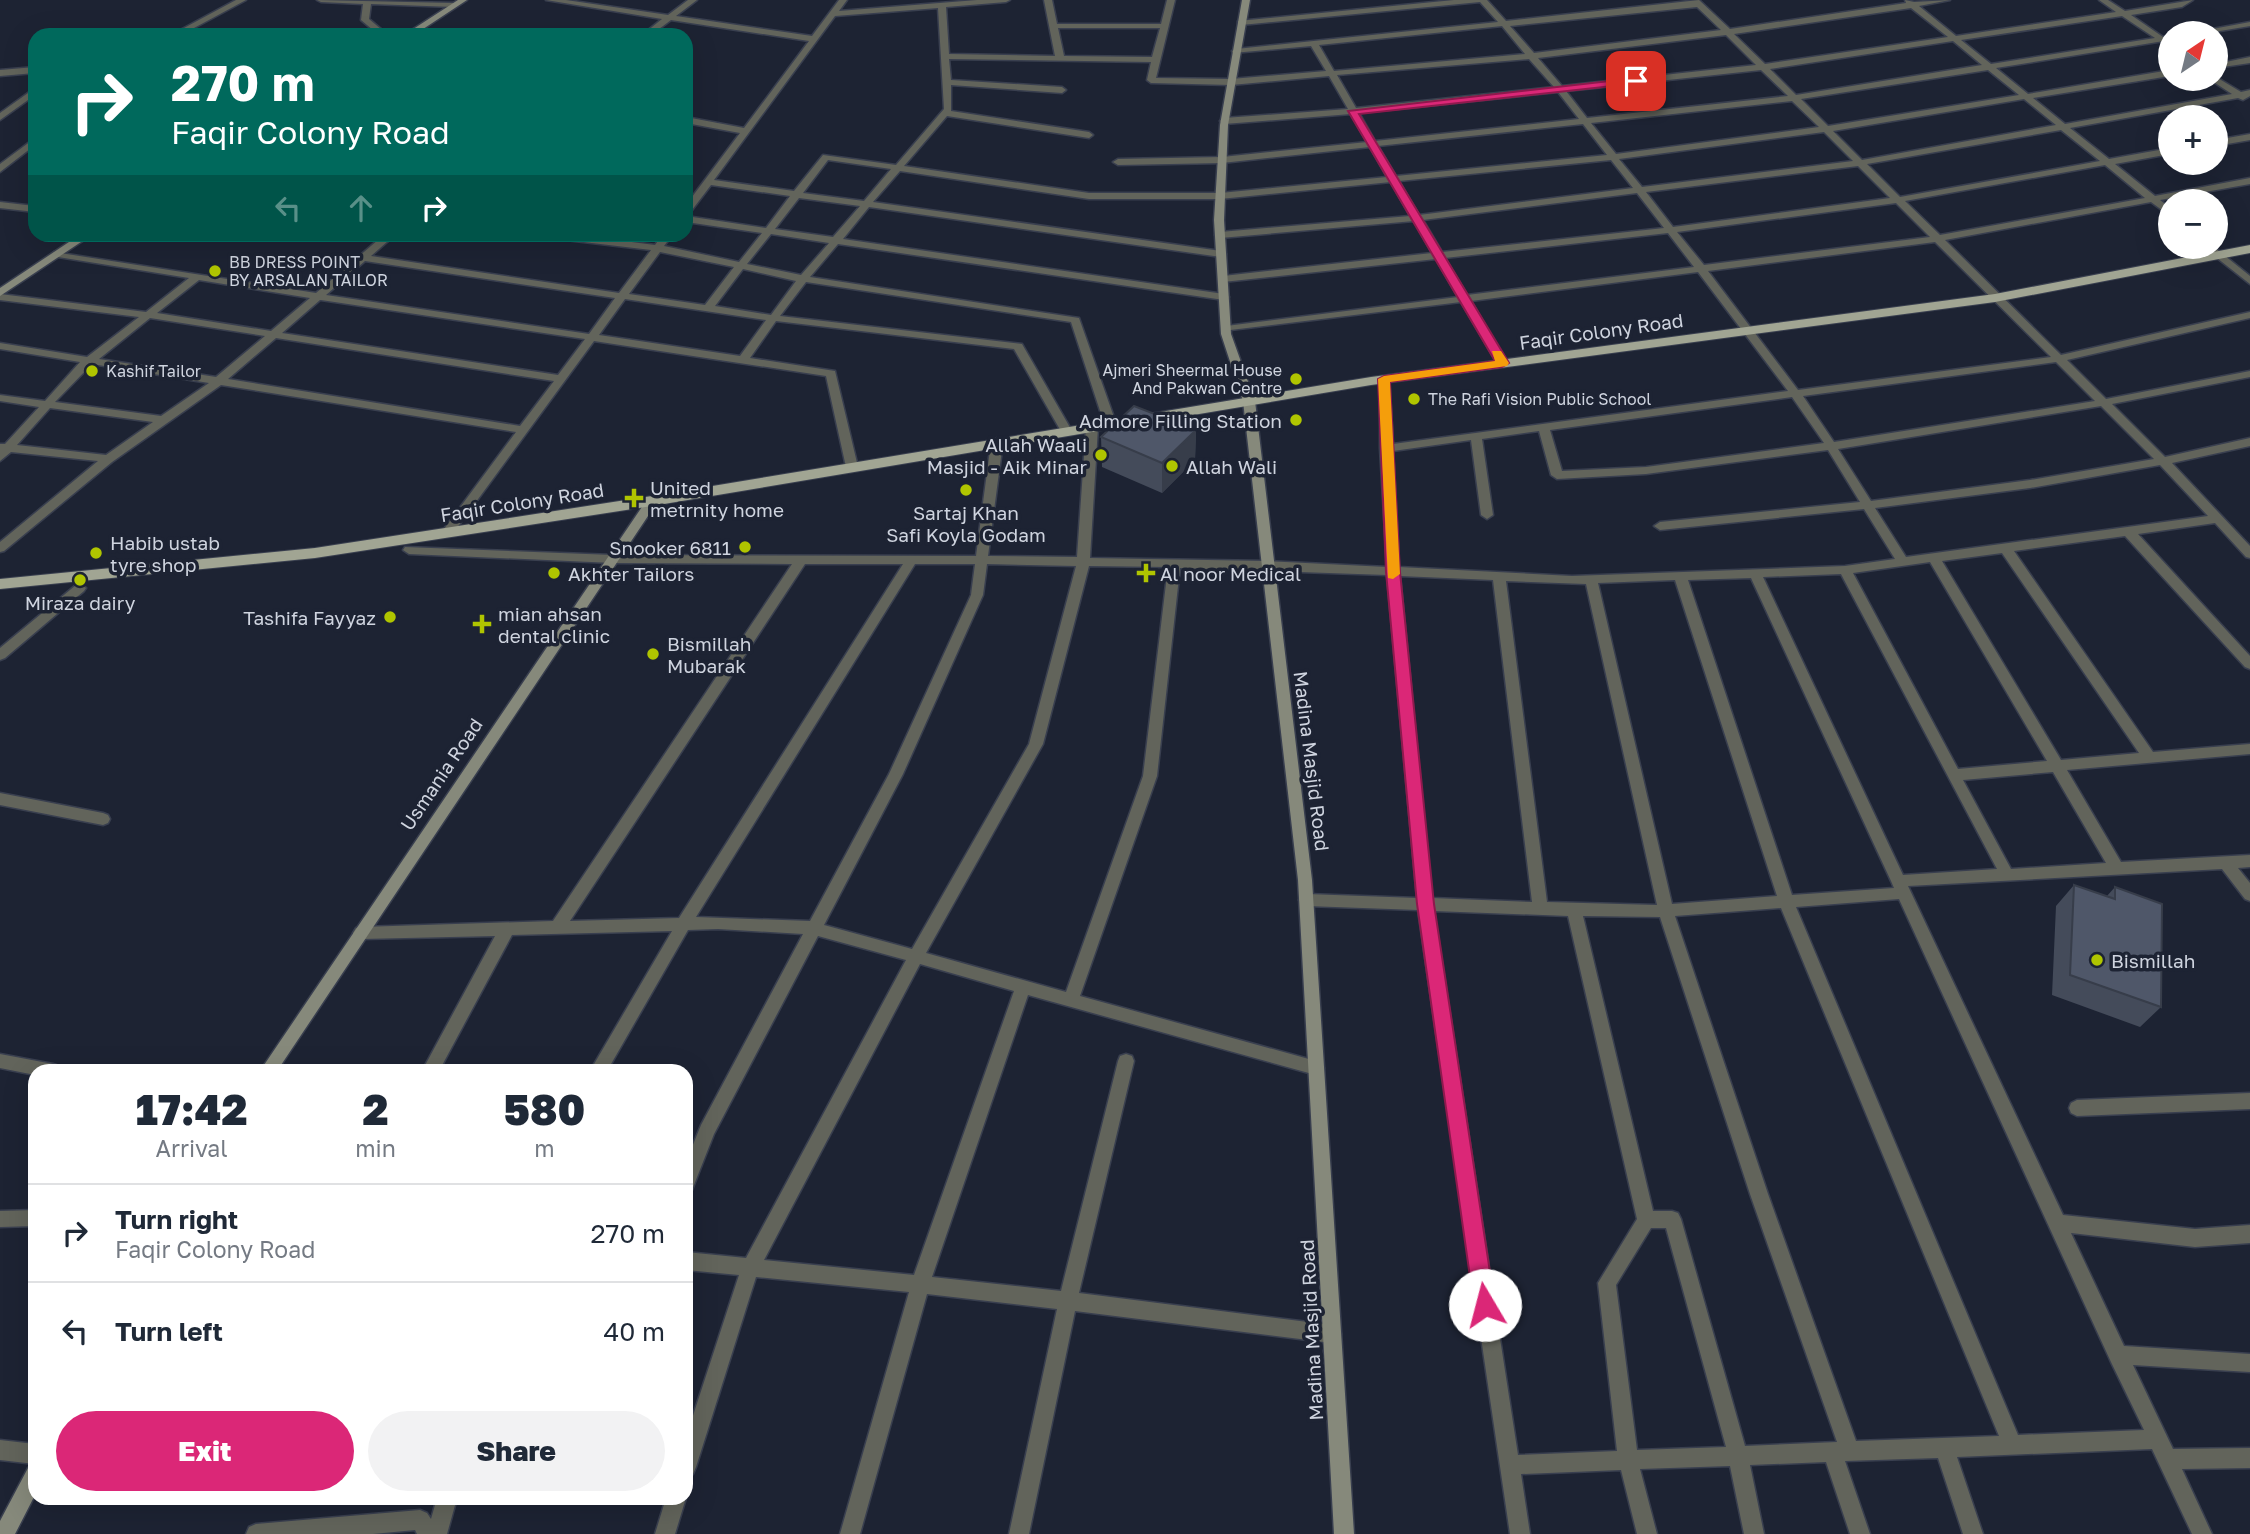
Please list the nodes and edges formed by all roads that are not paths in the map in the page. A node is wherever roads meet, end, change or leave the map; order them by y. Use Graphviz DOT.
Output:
graph roads {
  1 [pos="242,0"];
  2 [pos="321,0"];
  3 [pos="463,0"];
  4 [pos="550,0"];
  5 [pos="693,0"];
  6 [pos="843,0"];
  7 [pos="1006,0"];
  8 [pos="1048,0"];
  9 [pos="1171,0"];
  10 [pos="1246,0"];
  11 [pos="1481,0"];
  12 [pos="1946,0"];
  13 [pos="2103,0"];
  14 [pos="2189,0"];
  15 [pos="367,2"];
  16 [pos="1697,2"];
  17 [pos="1910,2"];
  18 [pos="454,5"];
  19 [pos="942,5"];
  20 [pos="833,13"];
  21 [pos="2122,13"];
  22 [pos="670,17"];
  23 [pos="1241,23"];
  24 [pos="2250,24"];
  25 [pos="1505,25"];
  26 [pos="1053,26"];
  27 [pos="1165,26"];
  28 [pos="188,28"];
  29 [pos="375,28"];
  30 [pos="419,28"];
  31 [pos="655,28"];
  32 [pos="2228,28"];
  33 [pos="1728,32"];
  34 [pos="2158,33"];
  35 [pos="815,39"];
  36 [pos="1953,39"];
  37 [pos="2158,39"];
  38 [pos="1314,44"];
  39 [pos="1236,51"];
  40 [pos="945,55"];
  41 [pos="1532,56"];
  42 [pos="1060,59"];
  43 [pos="1156,60"];
  44 [pos="2250,60"];
  45 [pos="2228,64"];
  46 [pos="1764,67"];
  47 [pos="1991,68"];
  48 [pos="28,71"];
  49 [pos="0,73"];
  50 [pos="1332,73"];
  51 [pos="2158,75"];
  52 [pos="947,82"];
  53 [pos="1231,82"];
  54 [pos="2228,86"];
  55 [pos="1560,89"];
  56 [pos="1062,90"];
  57 [pos="2245,94"];
  58 [pos="28,96"];
  59 [pos="2023,97"];
  60 [pos="1794,98"];
  61 [pos="2250,102"];
  62 [pos="1353,111"];
  63 [pos="945,113"];
  64 [pos="0,117"];
  65 [pos="693,121"];
  66 [pos="1224,121"];
  67 [pos="1586,122"];
  68 [pos="2062,128"];
  69 [pos="1826,129"];
  70 [pos="746,131"];
  71 [pos="1089,135"];
  72 [pos="2250,137"];
  73 [pos="2228,141"];
  74 [pos="1372,144"];
  75 [pos="28,146"];
  76 [pos="2158,153"];
  77 [pos="1612,156"];
  78 [pos="28,158"];
  79 [pos="9,159"];
  80 [pos="1222,160"];
  81 [pos="1118,162"];
  82 [pos="2107,162"];
  83 [pos="1860,163"];
  84 [pos="898,167"];
  85 [pos="0,169"];
  86 [pos="1393,180"];
  87 [pos="2250,181"];
  88 [pos="708,182"];
  89 [pos="1639,190"];
  90 [pos="797,194"];
  91 [pos="1220,196"];
  92 [pos="693,197"];
  93 [pos="2154,198"];
  94 [pos="1897,200"];
  95 [pos="2158,202"];
  96 [pos="867,204"];
  97 [pos="0,205"];
  98 [pos="28,208"];
  99 [pos="1416,218"];
  100 [pos="693,220"];
  101 [pos="1670,230"];
  102 [pos="769,231"];
  103 [pos="1220,235"];
  104 [pos="1936,239"];
  105 [pos="836,241"];
  106 [pos="76,242"];
  107 [pos="381,242"];
  108 [pos="607,242"];
  109 [pos="662,242"];
  110 [pos="657,248"];
  111 [pos="2250,249"];
  112 [pos="2228,250"];
  113 [pos="58,254"];
  114 [pos="1221,254"];
  115 [pos="1438,257"];
  116 [pos="362,258"];
  117 [pos="2176,259"];
  118 [pos="2223,259"];
  119 [pos="741,266"];
  120 [pos="1700,269"];
  121 [pos="197,277"];
  122 [pos="803,279"];
  123 [pos="1223,279"];
  124 [pos="2250,281"];
  125 [pos="0,295"];
  126 [pos="623,296"];
  127 [pos="321,297"];
  128 [pos="1224,297"];
  129 [pos="1994,298"];
  130 [pos="1465,301"];
  131 [pos="708,308"];
  132 [pos="148,315"];
  133 [pos="2250,315"];
  134 [pos="773,318"];
  135 [pos="1226,329"];
  136 [pos="1749,330"];
  137 [pos="276,334"];
  138 [pos="592,338"];
  139 [pos="0,346"];
  140 [pos="2057,359"];
  141 [pos="89,360"];
  142 [pos="743,360"];
  143 [pos="1502,363"];
  144 [pos="2250,374"];
  145 [pos="561,379"];
  146 [pos="1384,379"];
  147 [pos="220,380"];
  148 [pos="1794,391"];
  149 [pos="0,398"];
  150 [pos="1249,401"];
  151 [pos="47,404"];
  152 [pos="2104,404"];
  153 [pos="163,420"];
  154 [pos="1110,423"];
  155 [pos="1092,426"];
  156 [pos="1543,426"];
  157 [pos="524,430"];
  158 [pos="1066,431"];
  159 [pos="1476,435"];
  160 [pos="997,442"];
  161 [pos="2250,442"];
  162 [pos="1831,447"];
  163 [pos="1386,448"];
  164 [pos="3,450"];
  165 [pos="108,459"];
  166 [pos="2164,463"];
  167 [pos="852,467"];
  168 [pos="652,502"];
  169 [pos="1868,506"];
  170 [pos="1487,515"];
  171 [pos="2218,519"];
  172 [pos="1660,526"];
  173 [pos="2127,531"];
  174 [pos="447,533"];
  175 [pos="2005,547"];
  176 [pos="0,548"];
  177 [pos="2248,549"];
  178 [pos="409,550"];
  179 [pos="1934,558"];
  180 [pos="613,559"];
  181 [pos="983,560"];
  182 [pos="800,561"];
  183 [pos="910,562"];
  184 [pos="1903,562"];
  185 [pos="1083,564"];
  186 [pos="1174,565"];
  187 [pos="1266,565"];
  188 [pos="1844,570"];
  189 [pos="1393,572"];
  190 [pos="1755,573"];
  191 [pos="1499,576"];
  192 [pos="1680,576"];
  193 [pos="1591,579"];
  194 [pos="0,584"];
  195 [pos="80,588"];
  196 [pos="0,655"];
  197 [pos="2250,664"];
  198 [pos="2250,749"];
  199 [pos="2150,758"];
  200 [pos="2054,766"];
  201 [pos="1954,775"];
  202 [pos="0,799"];
  203 [pos="103,818"];
  204 [pos="2250,861"];
  205 [pos="2226,862"];
  206 [pos="2117,868"];
  207 [pos="2007,874"];
  208 [pos="1901,887"];
  209 [pos="2250,895"];
  210 [pos="1307,900"];
  211 [pos="1786,901"];
  212 [pos="1425,904"];
  213 [pos="1540,908"];
  214 [pos="1574,910"];
  215 [pos="1666,911"];
  216 [pos="683,925"];
  217 [pos="557,928"];
  218 [pos="813,928"];
  219 [pos="507,929"];
  220 [pos="361,933"];
  221 [pos="916,957"];
  222 [pos="1023,986"];
  223 [pos="1071,1000"];
  224 [pos="0,1061"];
  225 [pos="1126,1061"];
  226 [pos="273,1064"];
  227 [pos="434,1064"];
  228 [pos="602,1064"];
  229 [pos="28,1066"];
  230 [pos="1316,1068"];
  231 [pos="2250,1101"];
  232 [pos="2077,1108"];
  233 [pos="693,1166"];
  234 [pos="28,1218"];
  235 [pos="0,1219"];
  236 [pos="1646,1220"];
  237 [pos="2057,1223"];
  238 [pos="2250,1234"];
  239 [pos="693,1262"];
  240 [pos="750,1268"];
  241 [pos="920,1285"];
  242 [pos="1068,1301"];
  243 [pos="1332,1334"];
  244 [pos="2118,1355"];
  245 [pos="2250,1363"];
  246 [pos="2157,1439"];
  247 [pos="2013,1444"];
  248 [pos="693,1446"];
  249 [pos="1944,1447"];
  250 [pos="0,1450"];
  251 [pos="1841,1452"];
  252 [pos="28,1453"];
  253 [pos="1738,1456"];
  254 [pos="2250,1458"];
  255 [pos="2166,1459"];
  256 [pos="1628,1460"];
  257 [pos="1509,1465"];
  258 [pos="28,1488"];
  259 [pos="445,1505"];
  260 [pos="674,1505"];
  261 [pos="4,1534"];
  262 [pos="256,1534"];
  263 [pos="429,1534"];
  264 [pos="437,1534"];
  265 [pos="665,1534"];
  266 [pos="850,1534"];
  267 [pos="1019,1534"];
  268 [pos="1344,1534"];
  269 [pos="1520,1534"];
  270 [pos="1647,1534"];
  271 [pos="1754,1534"];
  272 [pos="1860,1534"];
  273 [pos="1973,1534"];
  274 [pos="2202,1534"];
  1 -- 28 [label="street"];
  2 -- 15 [label="street"];
  3 -- 18 [label="street"];
  4 -- 22 [label="street"];
  5 -- 22 [label="street"];
  6 -- 20 [label="street"];
  7 -- 19 [label="street"];
  8 -- 26 [label="street"];
  9 -- 27 [label="street"];
  10 -- 23 [label="street, Madina Masjid Road"];
  11 -- 23 [label="street"];
  11 -- 25 [label="street"];
  12 -- 17 [label="street"];
  13 -- 21 [label="street"];
  14 -- 21 [label="street"];
  15 -- 18 [label="street"];
  15 -- 29 [label="street"];
  16 -- 25 [label="street"];
  16 -- 33 [label="street"];
  17 -- 33 [label="street"];
  17 -- 36 [label="street"];
  18 -- 30 [label="street"];
  19 -- 20 [label="street"];
  19 -- 40 [label="street"];
  20 -- 35 [label="street"];
  21 -- 34 [label="street"];
  21 -- 36 [label="street"];
  22 -- 31 [label="street"];
  22 -- 35 [label="street"];
  23 -- 39 [label="street, Madina Masjid Road"];
  24 -- 32 [label="street"];
  25 -- 38 [label="street"];
  25 -- 41 [label="street"];
  26 -- 27 [label="street"];
  26 -- 42 [label="street"];
  27 -- 43 [label="street"];
  33 -- 41 [label="street"];
  33 -- 46 [label="street"];
  35 -- 70 [label="street"];
  36 -- 46 [label="street"];
  36 -- 47 [label="street"];
  37 -- 47 [label="street"];
  38 -- 39 [label="street"];
  38 -- 50 [label="street"];
  39 -- 53 [label="street, Madina Masjid Road"];
  40 -- 42 [label="street"];
  40 -- 52 [label="street"];
  41 -- 50 [label="street"];
  41 -- 55 [label="street"];
  42 -- 43 [label="street"];
  43 -- 53 [label="street"];
  44 -- 45 [label="street"];
  46 -- 55 [label="street"];
  46 -- 60 [label="street"];
  47 -- 59 [label="street"];
  47 -- 60 [label="street"];
  48 -- 49 [label="street"];
  50 -- 53 [label="street"];
  50 -- 62 [label="street"];
  51 -- 59 [label="street"];
  52 -- 56 [label="street"];
  52 -- 63 [label="street"];
  53 -- 66 [label="street, Madina Masjid Road"];
  54 -- 57 [label="street"];
  55 -- 62 [label="street"];
  55 -- 67 [label="street"];
  57 -- 61 [label="street"];
  57 -- 68 [label="street"];
  58 -- 64 [label="street"];
  59 -- 68 [label="street"];
  59 -- 69 [label="street"];
  60 -- 67 [label="street"];
  60 -- 69 [label="street"];
  62 -- 66 [label="street"];
  62 -- 74 [label="street"];
  63 -- 71 [label="street"];
  63 -- 84 [label="street"];
  65 -- 70 [label="street"];
  66 -- 80 [label="street, Madina Masjid Road"];
  67 -- 74 [label="street"];
  67 -- 77 [label="street"];
  68 -- 82 [label="street"];
  68 -- 83 [label="street"];
  69 -- 77 [label="street"];
  69 -- 83 [label="street"];
  70 -- 88 [label="street"];
  72 -- 73 [label="street"];
  74 -- 80 [label="street"];
  74 -- 86 [label="street"];
  75 -- 79 [label="street"];
  76 -- 82 [label="street"];
  77 -- 86 [label="street"];
  77 -- 89 [label="street"];
  78 -- 79 [label="street"];
  79 -- 85 [label="street"];
  80 -- 81 [label="street"];
  80 -- 91 [label="street, Madina Masjid Road"];
  82 -- 93 [label="street"];
  82 -- 94 [label="street"];
  83 -- 89 [label="street"];
  83 -- 94 [label="street"];
  84 -- 90 [label="street"];
  84 -- 91 [label="street"];
  84 -- 96 [label="street"];
  86 -- 91 [label="street"];
  86 -- 99 [label="street"];
  87 -- 93 [label="street"];
  88 -- 90 [label="street"];
  88 -- 92 [label="street"];
  89 -- 99 [label="street"];
  89 -- 101 [label="street"];
  90 -- 96 [label="street"];
  90 -- 102 [label="street"];
  91 -- 103 [label="street, Madina Masjid Road"];
  93 -- 95 [label="street"];
  93 -- 104 [label="street"];
  94 -- 101 [label="street"];
  94 -- 104 [label="street"];
  96 -- 105 [label="street"];
  96 -- 114 [label="street"];
  97 -- 98 [label="street"];
  99 -- 103 [label="street"];
  99 -- 115 [label="street"];
  100 -- 102 [label="street"];
  101 -- 115 [label="street"];
  101 -- 120 [label="street"];
  102 -- 105 [label="street"];
  102 -- 119 [label="street"];
  103 -- 114 [label="street, Madina Masjid Road"];
  104 -- 120 [label="street"];
  104 -- 129 [label="street"];
  105 -- 122 [label="street"];
  105 -- 128 [label="street"];
  106 -- 113 [label="street"];
  107 -- 116 [label="street"];
  108 -- 110 [label="street"];
  109 -- 110 [label="street"];
  110 -- 119 [label="street"];
  110 -- 126 [label="street"];
  111 -- 112 [label="main road, Faqir Colony Road"];
  113 -- 121 [label="street"];
  113 -- 125 [label="street"];
  114 -- 123 [label="street, Madina Masjid Road"];
  115 -- 123 [label="street"];
  115 -- 130 [label="street"];
  116 -- 126 [label="street"];
  116 -- 127 [label="street"];
  117 -- 129 [label="main road, Faqir Colony Road"];
  118 -- 124 [label="street"];
  119 -- 122 [label="street"];
  119 -- 131 [label="street"];
  120 -- 130 [label="street"];
  120 -- 136 [label="street"];
  121 -- 127 [label="street"];
  121 -- 132 [label="street"];
  122 -- 134 [label="street"];
  122 -- 154 [label="street"];
  123 -- 128 [label="street, Madina Masjid Road"];
  125 -- 132 [label="street"];
  126 -- 131 [label="street"];
  126 -- 138 [label="street"];
  127 -- 137 [label="street"];
  127 -- 138 [label="street"];
  128 -- 135 [label="street, Madina Masjid Road"];
  129 -- 136 [label="main road, Faqir Colony Road"];
  129 -- 140 [label="street"];
  130 -- 135 [label="street"];
  130 -- 143 [label="street"];
  131 -- 134 [label="street"];
  132 -- 137 [label="street"];
  132 -- 141 [label="street"];
  133 -- 140 [label="street"];
  134 -- 142 [label="street"];
  134 -- 158 [label="street"];
  135 -- 150 [label="street, Madina Masjid Road"];
  136 -- 143 [label="main road, Faqir Colony Road"];
  136 -- 148 [label="street"];
  137 -- 145 [label="street"];
  137 -- 147 [label="street"];
  138 -- 142 [label="street"];
  138 -- 145 [label="street"];
  139 -- 141 [label="street"];
  140 -- 148 [label="street"];
  140 -- 152 [label="street"];
  141 -- 147 [label="street"];
  141 -- 151 [label="street"];
  142 -- 167 [label="street"];
  143 -- 146 [label="main road, Faqir Colony Road"];
  144 -- 152 [label="street"];
  145 -- 157 [label="street"];
  146 -- 150 [label="main road, Faqir Colony Road"];
  146 -- 163 [label="street"];
  147 -- 153 [label="street"];
  147 -- 157 [label="street"];
  148 -- 156 [label="street"];
  148 -- 162 [label="street"];
  149 -- 151 [label="street"];
  150 -- 154 [label="main road, Faqir Colony Road"];
  150 -- 187 [label="street, Madina Masjid Road"];
  151 -- 153 [label="street"];
  151 -- 164 [label="street"];
  152 -- 162 [label="street"];
  152 -- 166 [label="street"];
  153 -- 165 [label="street"];
  154 -- 155 [label="main road, Faqir Colony Road"];
  155 -- 158 [label="main road, Faqir Colony Road"];
  155 -- 185 [label="street"];
  156 -- 159 [label="street"];
  156 -- 162 [label="street"];
  157 -- 174 [label="street"];
  158 -- 160 [label="main road, Faqir Colony Road"];
  159 -- 163 [label="street"];
  159 -- 170 [label="street"];
  160 -- 167 [label="main road, Faqir Colony Road"];
  160 -- 181 [label="street"];
  161 -- 166 [label="street"];
  162 -- 169 [label="street"];
  163 -- 189 [label="street"];
  164 -- 165 [label="street"];
  165 -- 176 [label="street"];
  166 -- 169 [label="street"];
  166 -- 171 [label="street"];
  167 -- 168 [label="main road, Faqir Colony Road"];
  168 -- 174 [label="main road, Faqir Colony Road"];
  168 -- 180 [label="street, Usmania Road"];
  169 -- 172 [label="street"];
  169 -- 184 [label="street"];
  171 -- 173 [label="street"];
  171 -- 177 [label="street"];
  173 -- 175 [label="street"];
  173 -- 197 [label="street"];
  174 -- 194 [label="main road, Faqir Colony Road"];
  175 -- 179 [label="street"];
  175 -- 199 [label="street"];
  178 -- 180 [label="street"];
  179 -- 184 [label="street"];
  179 -- 200 [label="street"];
  180 -- 182 [label="street"];
  180 -- 220 [label="street, Usmania Road"];
  181 -- 183 [label="street"];
  181 -- 185 [label="street"];
  181 -- 218 [label="street"];
  182 -- 183 [label="street"];
  182 -- 217 [label="street"];
  183 -- 216 [label="street"];
  184 -- 188 [label="street"];
  185 -- 186 [label="street"];
  185 -- 221 [label="street"];
  186 -- 187 [label="street"];
  186 -- 223 [label="street"];
  187 -- 189 [label="street"];
  187 -- 210 [label="street, Madina Masjid Road"];
  188 -- 190 [label="street"];
  188 -- 201 [label="street"];
  189 -- 191 [label="street"];
  189 -- 212 [label="street"];
  190 -- 192 [label="street"];
  190 -- 208 [label="street"];
  191 -- 193 [label="street"];
  191 -- 213 [label="street"];
  192 -- 193 [label="street"];
  192 -- 211 [label="street"];
  193 -- 215 [label="street"];
  195 -- 196 [label="street"];
  198 -- 199 [label="street"];
  199 -- 200 [label="street"];
  200 -- 201 [label="street"];
  200 -- 206 [label="street"];
  201 -- 207 [label="street"];
  202 -- 203 [label="street"];
  204 -- 205 [label="street"];
  205 -- 206 [label="street"];
  205 -- 209 [label="street"];
  206 -- 207 [label="street"];
  207 -- 208 [label="street"];
  208 -- 211 [label="street"];
  208 -- 237 [label="street"];
  210 -- 212 [label="street"];
  210 -- 230 [label="street, Madina Masjid Road"];
  211 -- 215 [label="street"];
  211 -- 247 [label="street"];
  212 -- 213 [label="street"];
  212 -- 257 [label="street"];
  213 -- 214 [label="street"];
  214 -- 215 [label="street"];
  214 -- 236 [label="street"];
  215 -- 251 [label="street"];
  216 -- 217 [label="street"];
  216 -- 218 [label="street"];
  216 -- 228 [label="street"];
  217 -- 219 [label="street"];
  218 -- 221 [label="street"];
  218 -- 233 [label="street"];
  219 -- 220 [label="street"];
  219 -- 227 [label="street"];
  220 -- 226 [label="street, Usmania Road"];
  221 -- 222 [label="street"];
  221 -- 240 [label="street"];
  222 -- 223 [label="street"];
  222 -- 241 [label="street"];
  223 -- 230 [label="street"];
  224 -- 229 [label="street"];
  225 -- 242 [label="street"];
  230 -- 243 [label="street, Madina Masjid Road"];
  231 -- 232 [label="street"];
  234 -- 235 [label="street"];
  236 -- 253 [label="street"];
  236 -- 256 [label="street"];
  237 -- 238 [label="street"];
  237 -- 244 [label="street"];
  239 -- 240 [label="street"];
  240 -- 241 [label="street"];
  240 -- 248 [label="street"];
  241 -- 242 [label="street"];
  241 -- 266 [label="street"];
  242 -- 243 [label="street"];
  242 -- 267 [label="street"];
  243 -- 268 [label="street, Madina Masjid Road"];
  244 -- 245 [label="street"];
  244 -- 246 [label="street"];
  246 -- 247 [label="street"];
  246 -- 255 [label="street"];
  247 -- 249 [label="street"];
  249 -- 251 [label="street"];
  249 -- 273 [label="street"];
  250 -- 252 [label="street"];
  251 -- 253 [label="street"];
  251 -- 272 [label="street"];
  253 -- 256 [label="street"];
  253 -- 271 [label="street"];
  254 -- 255 [label="street"];
  255 -- 274 [label="street"];
  256 -- 257 [label="street"];
  256 -- 270 [label="street"];
  257 -- 269 [label="street"];
  258 -- 261 [label="street"];
  259 -- 264 [label="street"];
  260 -- 265 [label="street"];
  262 -- 263 [label="street"];
}
